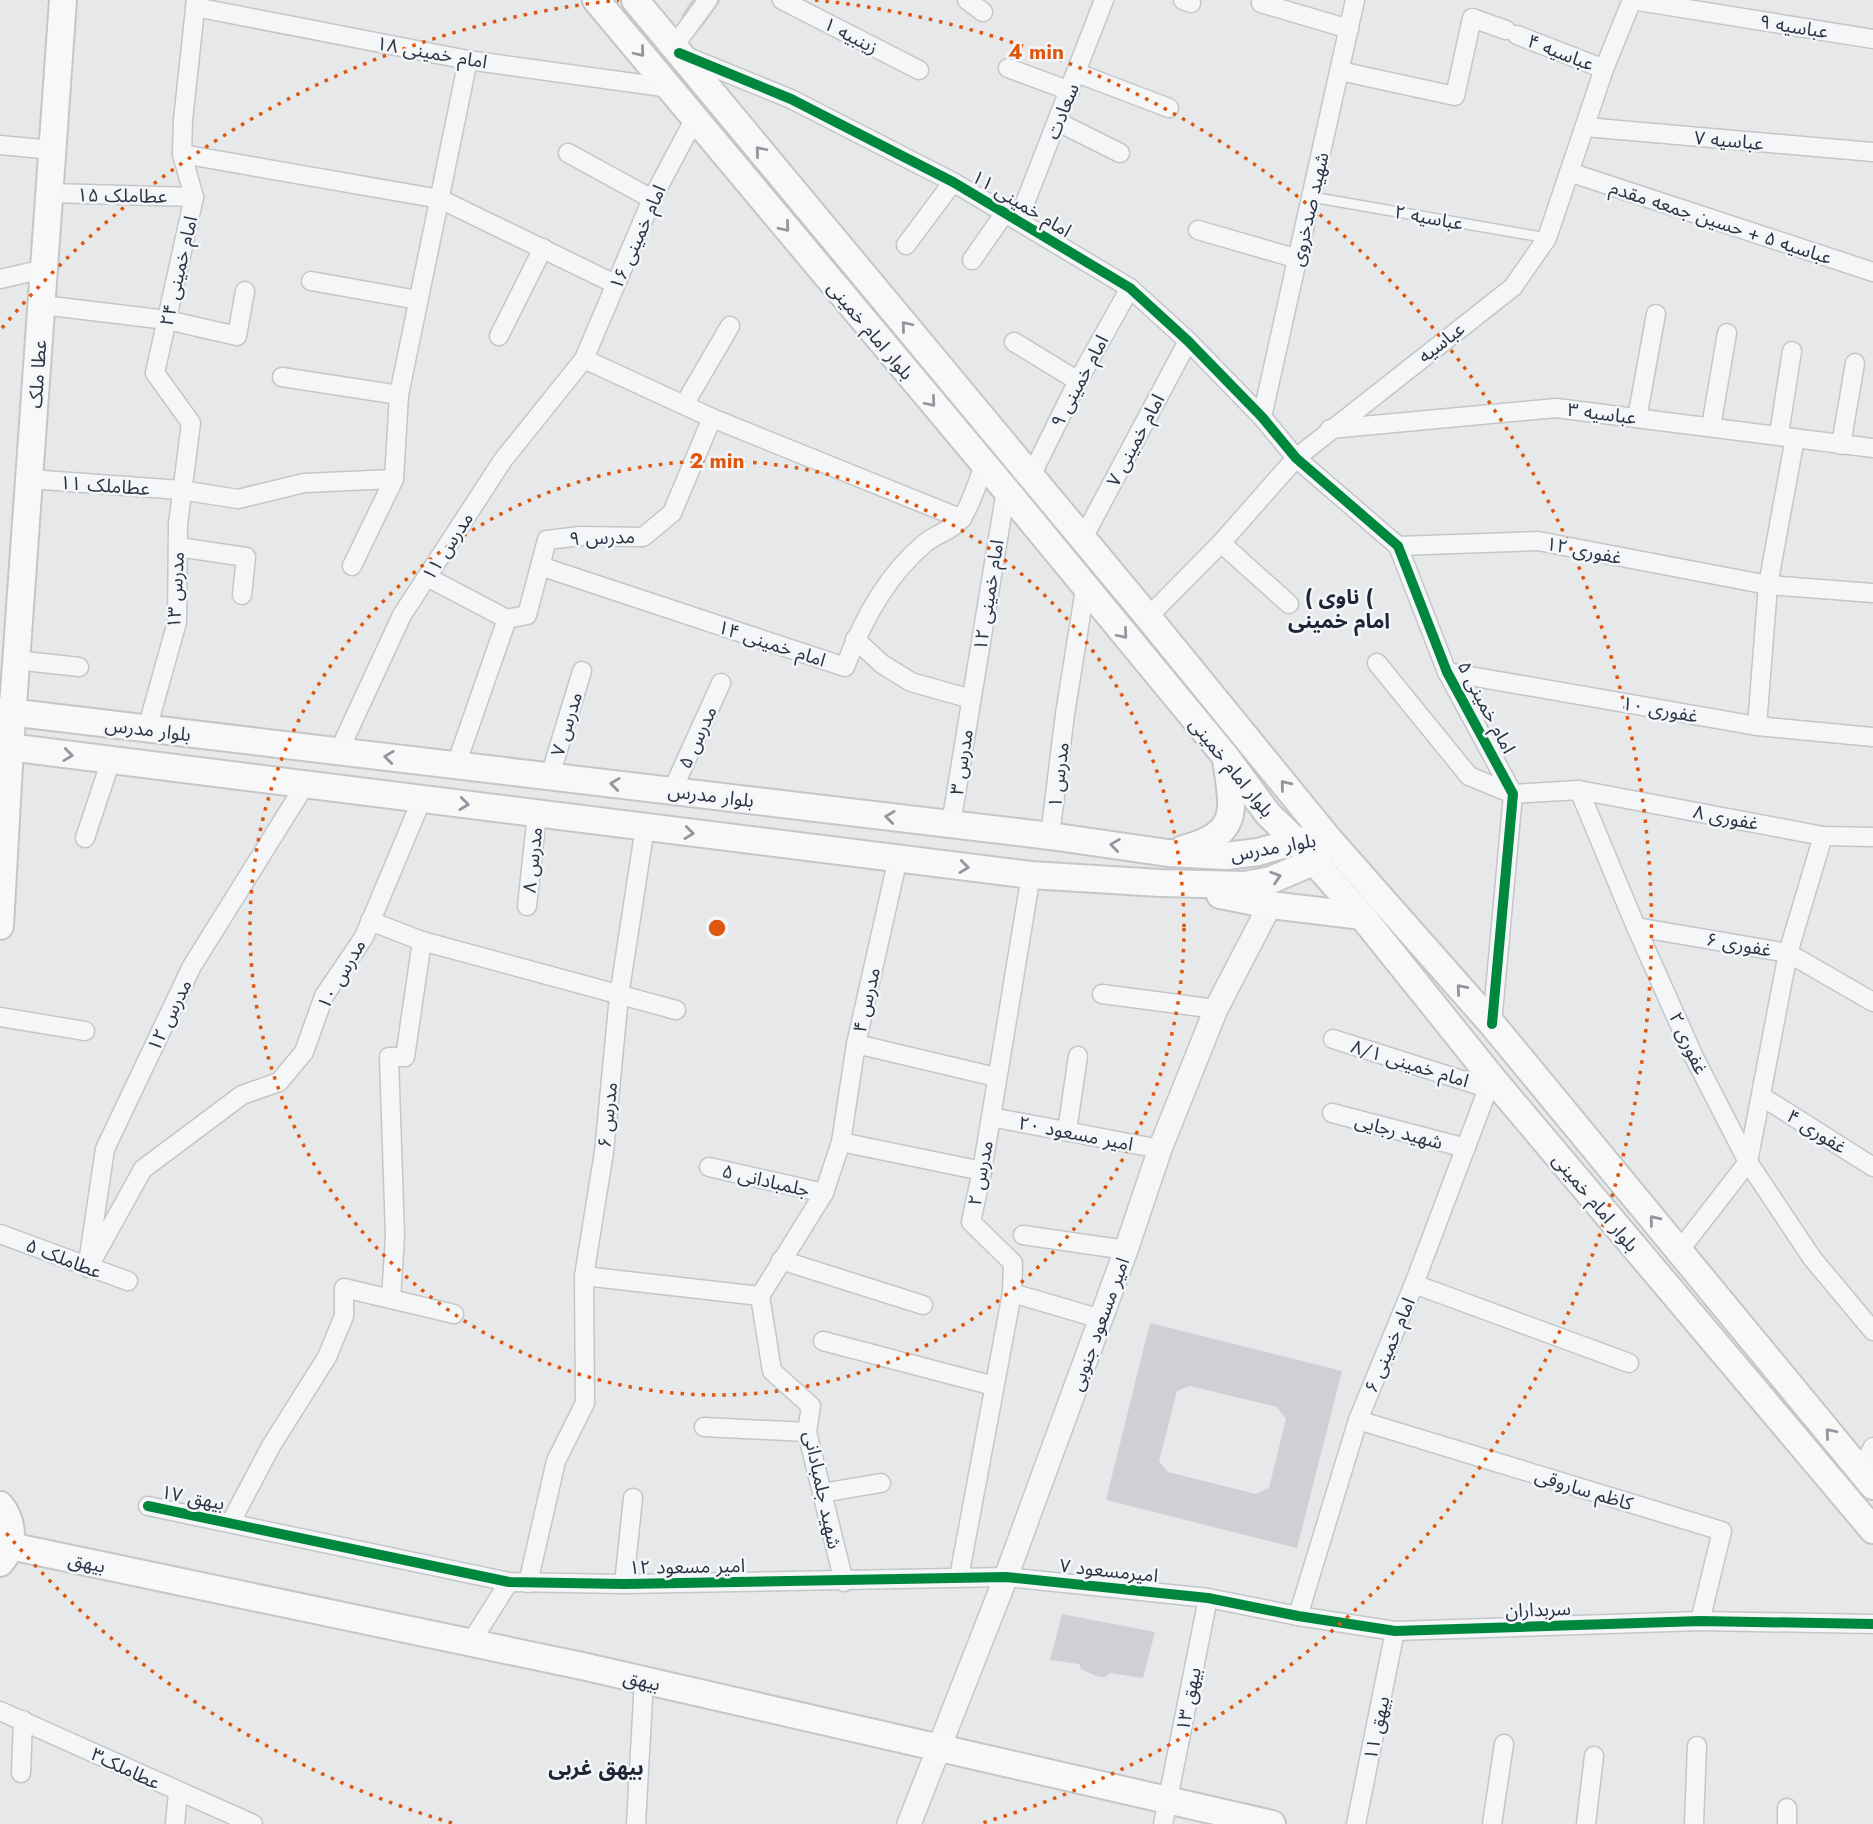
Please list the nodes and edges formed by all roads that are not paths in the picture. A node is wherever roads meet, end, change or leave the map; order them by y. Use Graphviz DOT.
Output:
graph roads {
  1 [pos="63,0"];
  2 [pos="596,0"];
  3 [pos="635,0"];
  4 [pos="708,0"];
  5 [pos="782,0"];
  6 [pos="967,0"];
  7 [pos="1104,0"];
  8 [pos="1355,0"];
  9 [pos="1632,0"];
  10 [pos="1261,3"];
  11 [pos="196,4"];
  12 [pos="983,12"];
  13 [pos="1349,29"];
  14 [pos="1873,39"];
  15 [pos="676,50"];
  16 [pos="468,60"];
  17 [pos="1007,68"];
  18 [pos="1604,69"];
  19 [pos="919,70"];
  20 [pos="1340,71"];
  21 [pos="1077,73"];
  22 [pos="670,88"];
  23 [pos="1070,91"];
  24 [pos="1168,108"];
  25 [pos="695,118"];
  26 [pos="1058,122"];
  27 [pos="1585,127"];
  28 [pos="0,145"];
  29 [pos="53,150"];
  30 [pos="1873,152"];
  31 [pos="568,153"];
  32 [pos="1120,153"];
  33 [pos="182,154"];
  34 [pos="1569,172"];
  35 [pos="953,182"];
  36 [pos="50,193"];
  37 [pos="194,197"];
  38 [pos="1312,197"];
  39 [pos="440,199"];
  40 [pos="652,200"];
  41 [pos="1011,217"];
  42 [pos="1198,230"];
  43 [pos="1547,238"];
  44 [pos="906,245"];
  45 [pos="542,248"];
  46 [pos="1298,259"];
  47 [pos="972,260"];
  48 [pos="44,269"];
  49 [pos="1873,272"];
  50 [pos="0,279"];
  51 [pos="311,281"];
  52 [pos="615,284"];
  53 [pos="1130,288"];
  54 [pos="245,291"];
  55 [pos="418,300"];
  56 [pos="42,304"];
  57 [pos="1656,314"];
  58 [pos="167,320"];
  59 [pos="730,326"];
  60 [pos="1727,332"];
  61 [pos="499,336"];
  62 [pos="1188,341"];
  63 [pos="1014,342"];
  64 [pos="1792,351"];
  65 [pos="584,359"];
  66 [pos="1855,363"];
  67 [pos="282,377"];
  68 [pos="1078,382"];
  69 [pos="398,395"];
  70 [pos="684,405"];
  71 [pos="1262,417"];
  72 [pos="712,418"];
  73 [pos="1637,418"];
  74 [pos="1711,427"];
  75 [pos="1330,429"];
  76 [pos="1787,436"];
  77 [pos="1841,445"];
  78 [pos="1873,448"];
  79 [pos="1296,458"];
  80 [pos="984,465"];
  81 [pos="1031,476"];
  82 [pos="394,479"];
  83 [pos="29,480"];
  84 [pos="181,490"];
  85 [pos="1006,491"];
  86 [pos="962,519"];
  87 [pos="1083,538"];
  88 [pos="1221,542"];
  89 [pos="1398,546"];
  90 [pos="178,547"];
  91 [pos="352,566"];
  92 [pos="540,566"];
  93 [pos="426,577"];
  94 [pos="1768,585"];
  95 [pos="1085,589"];
  96 [pos="1873,593"];
  97 [pos="242,595"];
  98 [pos="1289,604"];
  99 [pos="1148,617"];
  100 [pos="507,619"];
  101 [pos="855,639"];
  102 [pos="16,660"];
  103 [pos="1377,663"];
  104 [pos="79,667"];
  105 [pos="582,671"];
  106 [pos="1447,672"];
  107 [pos="721,683"];
  108 [pos="971,699"];
  109 [pos="6,712"];
  110 [pos="1757,726"];
  111 [pos="147,729"];
  112 [pos="1873,737"];
  113 [pos="1249,741"];
  114 [pos="5,747"];
  115 [pos="339,751"];
  116 [pos="1226,757"];
  117 [pos="111,761"];
  118 [pos="456,765"];
  119 [pos="550,776"];
  120 [pos="305,785"];
  121 [pos="660,789"];
  122 [pos="1579,790"];
  123 [pos="1513,794"];
  124 [pos="422,799"];
  125 [pos="537,814"];
  126 [pos="951,824"];
  127 [pos="645,827"];
  128 [pos="1050,836"];
  129 [pos="1823,836"];
  130 [pos="1873,837"];
  131 [pos="85,838"];
  132 [pos="1328,838"];
  133 [pos="1296,841"];
  134 [pos="1168,853"];
  135 [pos="898,858"];
  136 [pos="1313,862"];
  137 [pos="1031,875"];
  138 [pos="1,883"];
  139 [pos="1160,883"];
  140 [pos="1270,905"];
  141 [pos="527,906"];
  142 [pos="1362,916"];
  143 [pos="370,921"];
  144 [pos="0,926"];
  145 [pos="1636,927"];
  146 [pos="422,941"];
  147 [pos="1788,953"];
  148 [pos="1102,993"];
  149 [pos="619,996"];
  150 [pos="1873,1002"];
  151 [pos="1216,1009"];
  152 [pos="676,1010"];
  153 [pos="0,1017"];
  154 [pos="1492,1024"];
  155 [pos="85,1031"];
  156 [pos="1333,1039"];
  157 [pos="856,1044"];
  158 [pos="1078,1056"];
  159 [pos="996,1077"];
  160 [pos="1489,1083"];
  161 [pos="1761,1096"];
  162 [pos="1332,1113"];
  163 [pos="991,1117"];
  164 [pos="1578,1128"];
  165 [pos="1067,1131"];
  166 [pos="841,1142"];
  167 [pos="1550,1147"];
  168 [pos="1466,1148"];
  169 [pos="1160,1149"];
  170 [pos="1748,1162"];
  171 [pos="709,1167"];
  172 [pos="1873,1167"];
  173 [pos="982,1171"];
  174 [pos="824,1193"];
  175 [pos="0,1234"];
  176 [pos="1023,1235"];
  177 [pos="1126,1250"];
  178 [pos="1679,1251"];
  179 [pos="781,1260"];
  180 [pos="88,1268"];
  181 [pos="584,1276"];
  182 [pos="128,1281"];
  183 [pos="1414,1284"];
  184 [pos="1012,1293"];
  185 [pos="760,1296"];
  186 [pos="391,1299"];
  187 [pos="923,1305"];
  188 [pos="454,1314"];
  189 [pos="1101,1319"];
  190 [pos="1873,1331"];
  191 [pos="824,1340"];
  192 [pos="1629,1363"];
  193 [pos="994,1386"];
  194 [pos="1358,1420"];
  195 [pos="704,1427"];
  196 [pos="807,1432"];
  197 [pos="1873,1447"];
  198 [pos="1867,1478"];
  199 [pos="881,1483"];
  200 [pos="822,1493"];
  201 [pos="633,1498"];
  202 [pos="0,1505"];
  203 [pos="148,1506"];
  204 [pos="231,1522"];
  205 [pos="1873,1530"];
  206 [pos="372,1552"];
  207 [pos="5,1555"];
  208 [pos="960,1577"];
  209 [pos="1006,1577"];
  210 [pos="509,1582"];
  211 [pos="844,1582"];
  212 [pos="528,1583"];
  213 [pos="624,1584"];
  214 [pos="1208,1598"];
  215 [pos="1298,1616"];
  216 [pos="1700,1621"];
  217 [pos="1873,1624"];
  218 [pos="1395,1631"];
  219 [pos="471,1643"];
  220 [pos="644,1680"];
  221 [pos="0,1711"];
  222 [pos="23,1720"];
  223 [pos="1504,1744"];
  224 [pos="1697,1746"];
  225 [pos="939,1748"];
  226 [pos="1594,1756"];
  227 [pos="21,1773"];
  228 [pos="178,1792"];
  229 [pos="1165,1812"];
  230 [pos="175,1824"];
  231 [pos="253,1824"];
  232 [pos="636,1824"];
  233 [pos="909,1824"];
  234 [pos="1272,1824"];
  235 [pos="1356,1824"];
  236 [pos="1492,1824"];
  237 [pos="1586,1824"];
  238 [pos="1694,1824"];
  1 -- 29 [label="main road, عطا ملک"];
  2 -- 22 [label="main road, بلوار امام خمینی, one-way"];
  3 -- 15 [label="main road, بلوار امام خمینی"];
  4 -- 15 [label="street"];
  5 -- 19 [label="street, زینبیه ۱"];
  6 -- 12 [label="street"];
  7 -- 21 [label="street, سعادت"];
  8 -- 13 [label="street, شهید صدخروی"];
  9 -- 14 [label="street, عباسیه ۹"];
  9 -- 18 [label="street, عباسیه"];
  10 -- 13 [label="street"];
  11 -- 16 [label="street, امام خمینی ۱۸"];
  11 -- 33 [label="street, امام خمینی ۲۴"];
  13 -- 20 [label="street, شهید صدخروی"];
  15 -- 35 [label="street, امام خمینی ۱۱"];
  81 -- 15 [label="main road, بلوار امام خمینی, one-way"];
  16 -- 22 [label="street, امام خمینی ۱۸"];
  16 -- 39 [label="street"];
  17 -- 23 [label="street"];
  18 -- 20 [label="street, عباسیه ۴"];
  18 -- 27 [label="street, عباسیه"];
  20 -- 38 [label="street, شهید صدخروی"];
  21 -- 23 [label="street, سعادت"];
  21 -- 24 [label="street"];
  22 -- 25 [label="main road, بلوار امام خمینی"];
  23 -- 26 [label="street, سعادت"];
  25 -- 40 [label="street, امام خمینی ۱۶"];
  25 -- 80 [label="main road, بلوار امام خمینی, one-way"];
  26 -- 32 [label="street"];
  26 -- 41 [label="street, سعادت"];
  27 -- 30 [label="street, عباسیه ۷"];
  27 -- 34 [label="street, عباسیه"];
  28 -- 29 [label="street"];
  29 -- 36 [label="main road, عطا ملک"];
  31 -- 40 [label="street"];
  33 -- 37 [label="street, امام خمینی ۲۴"];
  33 -- 39 [label="street"];
  34 -- 43 [label="street, عباسیه"];
  34 -- 49 [label="street, عباسیه ۵ + حسین جمعه مقدم"];
  35 -- 41 [label="street, امام خمینی ۱۱"];
  35 -- 44 [label="street"];
  36 -- 37 [label="street, عطاملک ۱۵"];
  36 -- 48 [label="main road, عطا ملک"];
  37 -- 58 [label="street, امام خمینی ۲۴"];
  38 -- 43 [label="lane, عباسیه ۲"];
  38 -- 46 [label="street, شهید صدخروی"];
  39 -- 45 [label="street"];
  39 -- 55 [label="street"];
  40 -- 52 [label="street, امام خمینی ۱۶"];
  41 -- 47 [label="street, سعادت"];
  41 -- 53 [label="street, امام خمینی ۱۱"];
  42 -- 46 [label="street"];
  43 -- 75 [label="street, عباسیه"];
  45 -- 52 [label="street"];
  45 -- 61 [label="street"];
  46 -- 71 [label="street, شهید صدخروی"];
  48 -- 50 [label="street"];
  48 -- 56 [label="main road, عطا ملک"];
  51 -- 55 [label="street"];
  52 -- 65 [label="street, امام خمینی ۱۶"];
  53 -- 62 [label="street, امام خمینی ۱۱"];
  53 -- 68 [label="street, امام خمینی ۹"];
  54 -- 58 [label="street"];
  55 -- 69 [label="street"];
  56 -- 58 [label="street"];
  56 -- 83 [label="main road, عطا ملک"];
  57 -- 73 [label="street"];
  58 -- 84 [label="street, امام خمینی ۲۴"];
  59 -- 70 [label="street"];
  60 -- 74 [label="street"];
  62 -- 71 [label="street, امام خمینی ۱۱"];
  62 -- 87 [label="street, امام خمینی ۷"];
  63 -- 68 [label="street"];
  64 -- 76 [label="street"];
  65 -- 70 [label="street"];
  65 -- 93 [label="street, مدرس ۱۱"];
  66 -- 77 [label="street"];
  67 -- 69 [label="street"];
  68 -- 81 [label="street, امام خمینی ۹"];
  69 -- 82 [label="street"];
  70 -- 72 [label="street"];
  71 -- 79 [label="street, امام خمینی ۱۱"];
  72 -- 86 [label="street"];
  72 -- 92 [label="street, مدرس ۹"];
  73 -- 74 [label="street, عباسیه ۳"];
  73 -- 75 [label="street, عباسیه ۳"];
  74 -- 76 [label="street, عباسیه ۳"];
  75 -- 79 [label="street, عباسیه"];
  76 -- 77 [label="street, عباسیه ۳"];
  76 -- 94 [label="street"];
  77 -- 78 [label="street, عباسیه ۳"];
  79 -- 88 [label="street, عباسیه"];
  79 -- 89 [label="street, امام خمینی ۵"];
  80 -- 85 [label="main road, بلوار امام خمینی"];
  80 -- 86 [label="street"];
  81 -- 87 [label="main road, بلوار امام خمینی"];
  82 -- 84 [label="street, عطاملک ۱۱"];
  82 -- 91 [label="street"];
  83 -- 84 [label="street, عطاملک ۱۱"];
  83 -- 102 [label="main road, عطا ملک"];
  84 -- 90 [label="street, مدرس ۱۳"];
  85 -- 95 [label="main road, بلوار امام خمینی"];
  85 -- 108 [label="street, امام خمینی ۱۲"];
  86 -- 101 [label="street, امام خمینی ۱۴"];
  87 -- 99 [label="main road, بلوار امام خمینی"];
  88 -- 98 [label="street"];
  88 -- 99 [label="street, عباسیه"];
  89 -- 94 [label="street, غفوری ۱۲"];
  89 -- 106 [label="street, امام خمینی ۵"];
  90 -- 97 [label="street"];
  90 -- 111 [label="street, مدرس ۱۳"];
  92 -- 100 [label="street, مدرس ۹"];
  92 -- 101 [label="street, امام خمینی ۱۴"];
  93 -- 100 [label="street"];
  93 -- 115 [label="street, مدرس ۱۱"];
  94 -- 96 [label="street, غفوری ۱۲"];
  94 -- 110 [label="street"];
  95 -- 116 [label="main road, بلوار امام خمینی, one-way"];
  95 -- 128 [label="street, مدرس ۱"];
  99 -- 113 [label="main road, بلوار امام خمینی"];
  100 -- 118 [label="street"];
  101 -- 108 [label="street"];
  102 -- 104 [label="street"];
  102 -- 109 [label="main road, عطا ملک"];
  103 -- 123 [label="street"];
  105 -- 119 [label="street, مدرس ۷"];
  106 -- 110 [label="street, غفوری ۱۰"];
  106 -- 123 [label="street, امام خمینی ۵"];
  107 -- 121 [label="street, مدرس ۵"];
  108 -- 126 [label="street, مدرس ۳"];
  109 -- 111 [label="main road, بلوار مدرس"];
  109 -- 114 [label="main road, عطا ملک"];
  110 -- 112 [label="street, غفوری ۱۰"];
  111 -- 115 [label="main road, بلوار مدرس"];
  113 -- 116 [label="main road"];
  132 -- 113 [label="main road, بلوار امام خمینی, one-way"];
  114 -- 117 [label="main road, بلوار مدرس, one-way"];
  114 -- 138 [label="main road, عطا ملک"];
  118 -- 115 [label="main road, بلوار مدرس, one-way"];
  116 -- 133 [label="main road, بلوار امام خمینی"];
  116 -- 134 [label="main road"];
  117 -- 120 [label="main road, بلوار مدرس"];
  117 -- 131 [label="street"];
  118 -- 119 [label="main road, بلوار مدرس"];
  121 -- 119 [label="main road, بلوار مدرس, one-way"];
  120 -- 124 [label="main road, بلوار مدرس"];
  120 -- 180 [label="street, مدرس ۱۲"];
  126 -- 121 [label="main road, بلوار مدرس, one-way"];
  121 -- 127 [label="main road"];
  122 -- 123 [label="street"];
  122 -- 129 [label="street, غفوری ۸"];
  122 -- 145 [label="street, غفوری ۲"];
  123 -- 154 [label="street"];
  124 -- 125 [label="main road, بلوار مدرس, one-way"];
  124 -- 143 [label="street, مدرس ۱۰"];
  125 -- 127 [label="main road, بلوار مدرس"];
  125 -- 141 [label="street, مدرس ۸"];
  126 -- 128 [label="main road, بلوار مدرس"];
  127 -- 135 [label="main road, بلوار مدرس, one-way"];
  127 -- 149 [label="street, مدرس ۶"];
  134 -- 128 [label="main road, بلوار مدرس, one-way"];
  129 -- 130 [label="street, غفوری ۸"];
  129 -- 147 [label="street"];
  132 -- 133 [label="main road, بلوار مدرس"];
  132 -- 136 [label="main road, بلوار مدرس"];
  154 -- 132 [label="main road, بلوار امام خمینی, one-way"];
  133 -- 134 [label="main road, بلوار مدرس"];
  133 -- 136 [label="main road, بلوار امام خمینی"];
  135 -- 137 [label="main road, بلوار مدرس, one-way"];
  135 -- 157 [label="street, مدرس ۴"];
  139 -- 136 [label="main road, بلوار مدرس, one-way"];
  136 -- 142 [label="main road, بلوار امام خمینی"];
  137 -- 139 [label="main road, بلوار مدرس"];
  137 -- 159 [label="street, مدرس ۲"];
  138 -- 144 [label="main road, عطا ملک"];
  139 -- 140 [label="main road"];
  140 -- 142 [label="main road"];
  140 -- 151 [label="street, امیر مسعود جنوبی"];
  142 -- 160 [label="main road, بلوار امام خمینی"];
  143 -- 146 [label="street"];
  143 -- 180 [label="street, مدرس ۱۰"];
  145 -- 147 [label="street, غفوری ۶"];
  145 -- 170 [label="street, غفوری ۲"];
  146 -- 149 [label="street"];
  146 -- 186 [label="street"];
  147 -- 150 [label="street, غفوری ۶"];
  147 -- 161 [label="street"];
  148 -- 151 [label="street"];
  149 -- 152 [label="street"];
  149 -- 181 [label="street, مدرس ۶"];
  151 -- 169 [label="street, امیر مسعود جنوبی"];
  153 -- 155 [label="street"];
  154 -- 164 [label="main road, بلوار امام خمینی"];
  156 -- 160 [label="street, امام خمینی ۸/۱"];
  157 -- 159 [label="street"];
  157 -- 166 [label="street, مدرس ۴"];
  158 -- 165 [label="street"];
  159 -- 163 [label="street, مدرس ۲"];
  160 -- 167 [label="main road, بلوار امام خمینی"];
  160 -- 168 [label="street, امام خمینی ۶"];
  161 -- 170 [label="street"];
  161 -- 172 [label="street, غفوری ۴"];
  162 -- 168 [label="street, شهید رجایی"];
  163 -- 165 [label="street, امیر مسعود ۲۰"];
  163 -- 173 [label="street, مدرس ۲"];
  164 -- 167 [label="main road"];
  178 -- 164 [label="main road, بلوار امام خمینی, one-way"];
  165 -- 169 [label="street, امیر مسعود ۲۰"];
  166 -- 173 [label="street"];
  166 -- 174 [label="street"];
  167 -- 205 [label="main road, بلوار امام خمینی"];
  168 -- 183 [label="street, امام خمینی ۶"];
  169 -- 177 [label="street, امیر مسعود جنوبی"];
  170 -- 178 [label="street"];
  170 -- 190 [label="street, غفوری ۲"];
  171 -- 174 [label="street, جلمبادانی ۵"];
  173 -- 184 [label="street, مدرس ۲"];
  174 -- 179 [label="street"];
  175 -- 180 [label="street, عطاملک ۵"];
  176 -- 177 [label="street"];
  177 -- 189 [label="street, امیر مسعود جنوبی"];
  198 -- 178 [label="main road, بلوار امام خمینی, one-way"];
  179 -- 185 [label="street"];
  179 -- 187 [label="street"];
  180 -- 182 [label="street, عطاملک ۵"];
  181 -- 185 [label="street"];
  181 -- 212 [label="street, مدرس ۶"];
  183 -- 192 [label="street"];
  183 -- 194 [label="street, امام خمینی ۶"];
  184 -- 189 [label="street"];
  184 -- 193 [label="street, مدرس ۲"];
  185 -- 196 [label="street, شهید جلمبادانی"];
  186 -- 188 [label="street"];
  186 -- 204 [label="street"];
  189 -- 209 [label="street, امیر مسعود جنوبی"];
  191 -- 193 [label="street"];
  193 -- 208 [label="street, مدرس ۲"];
  194 -- 215 [label="street, امام خمینی ۶"];
  194 -- 216 [label="street, کاظم ساروقی"];
  195 -- 196 [label="street"];
  196 -- 200 [label="street, شهید جلمبادانی"];
  197 -- 198 [label="street"];
  199 -- 200 [label="street"];
  200 -- 211 [label="street, شهید جلمبادانی"];
  201 -- 213 [label="street"];
  202 -- 207 [label="main road"];
  203 -- 204 [label="street, بیهق ۱۷"];
  204 -- 206 [label="street, بیهق ۱۷"];
  206 -- 210 [label="street, امیر مسعود ۱۲"];
  207 -- 219 [label="main road, بیهق"];
  208 -- 209 [label="street, امیر مسعود ۱۲"];
  208 -- 211 [label="street, امیر مسعود ۱۲"];
  209 -- 214 [label="street, امیرمسعود ۷"];
  209 -- 225 [label="street, امیر مسعود جنوبی"];
  210 -- 212 [label="street, امیر مسعود ۱۲"];
  210 -- 219 [label="street"];
  211 -- 213 [label="street, امیر مسعود ۱۲"];
  212 -- 213 [label="street, امیر مسعود ۱۲"];
  214 -- 215 [label="street, سربداران"];
  214 -- 229 [label="street, بیهق ۱۳"];
  215 -- 218 [label="street, سربداران"];
  216 -- 217 [label="street, سربداران"];
  216 -- 218 [label="street, سربداران"];
  218 -- 235 [label="street, بیهق ۱۱"];
  219 -- 220 [label="main road, بیهق"];
  220 -- 225 [label="main road, بیهق"];
  220 -- 232 [label="street"];
  221 -- 222 [label="street, عطاملک۳"];
  222 -- 227 [label="street"];
  222 -- 228 [label="street, عطاملک۳"];
  223 -- 236 [label="street"];
  224 -- 238 [label="street"];
  225 -- 229 [label="main road, بیهق"];
  225 -- 233 [label="street, امیر مسعود جنوبی"];
  226 -- 237 [label="street"];
  228 -- 230 [label="street"];
  228 -- 231 [label="street, عطاملک۳"];
  229 -- 234 [label="main road, بیهق"];
}
